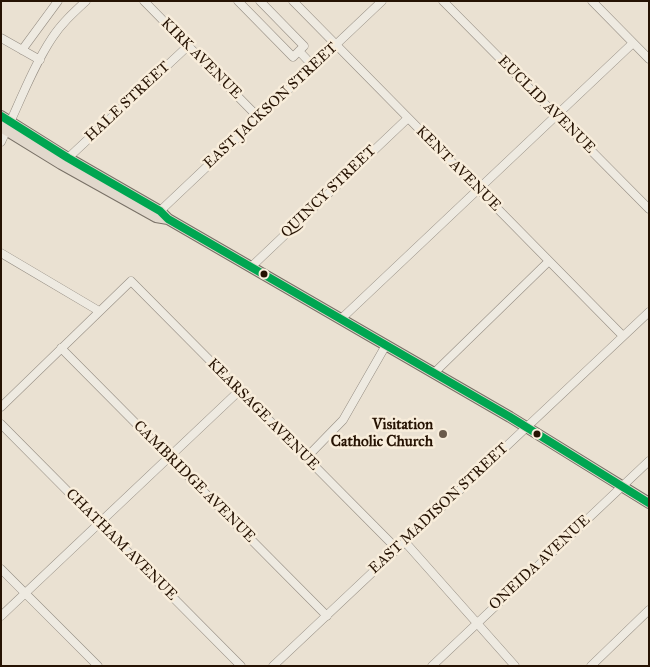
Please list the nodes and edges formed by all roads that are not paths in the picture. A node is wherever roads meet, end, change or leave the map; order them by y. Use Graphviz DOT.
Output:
graph roads {
  1 [pos="58,1"];
  2 [pos="86,1"];
  3 [pos="144,1"];
  4 [pos="238,1"];
  5 [pos="260,1"];
  6 [pos="293,1"];
  7 [pos="382,1"];
  8 [pos="443,1"];
  9 [pos="592,1"];
  10 [pos="2,42"];
  11 [pos="633,44"];
  12 [pos="336,45"];
  13 [pos="188,46"];
  14 [pos="22,50"];
  15 [pos="299,51"];
  16 [pos="649,59"];
  17 [pos="40,60"];
  18 [pos="313,66"];
  19 [pos="1,116"];
  20 [pos="557,116"];
  21 [pos="258,117"];
  22 [pos="408,118"];
  23 [pos="6,126"];
  24 [pos="1,142"];
  25 [pos="68,158"];
  26 [pos="478,190"];
  27 [pos="649,209"];
  28 [pos="160,211"];
  29 [pos="168,219"];
  30 [pos="1,253"];
  31 [pos="549,262"];
  32 [pos="251,267"];
  33 [pos="99,311"];
  34 [pos="649,312"];
  35 [pos="341,319"];
  36 [pos="623,336"];
  37 [pos="386,345"];
  38 [pos="61,348"];
  39 [pos="434,373"];
  40 [pos="239,391"];
  41 [pos="1,407"];
  42 [pos="1,424"];
  43 [pos="526,427"];
  44 [pos="169,457"];
  45 [pos="306,458"];
  46 [pos="649,461"];
  47 [pos="622,486"];
  48 [pos="649,503"];
  49 [pos="99,523"];
  50 [pos="405,542"];
  51 [pos="396,549"];
  52 [pos="1,569"];
  53 [pos="25,593"];
  54 [pos="649,610"];
  55 [pos="1,616"];
  56 [pos="327,616"];
  57 [pos="477,623"];
  58 [pos="98,666"];
  59 [pos="241,666"];
  60 [pos="274,666"];
  61 [pos="432,666"];
  62 [pos="515,666"];
  63 [pos="591,666"];
  1 -- 14 [label="street"];
  2 -- 17 [label="street"];
  3 -- 13 [label="street, KIRK AVENUE"];
  4 -- 15 [label="street"];
  5 -- 15 [label="street"];
  6 -- 12 [label="street, KENT AVENUE"];
  7 -- 12 [label="street, EAST JACKSON STREET"];
  8 -- 20 [label="street, EUCLID AVENUE"];
  9 -- 11 [label="street"];
  10 -- 14 [label="street"];
  11 -- 16 [label="street"];
  11 -- 20 [label="street"];
  12 -- 18 [label="street, EAST JACKSON STREET"];
  12 -- 22 [label="street, KENT AVENUE"];
  13 -- 21 [label="street, KIRK AVENUE"];
  13 -- 25 [label="street, HALE STREET"];
  14 -- 17 [label="street"];
  15 -- 18 [label="street"];
  17 -- 23 [label="street"];
  18 -- 21 [label="street, EAST JACKSON STREET"];
  19 -- 23 [label="main road"];
  20 -- 26 [label="street"];
  20 -- 27 [label="street, EUCLID AVENUE"];
  21 -- 28 [label="street, EAST JACKSON STREET"];
  22 -- 26 [label="street, KENT AVENUE"];
  22 -- 32 [label="street, QUINCY STREET"];
  23 -- 24 [label="street"];
  23 -- 25 [label="main road"];
  23 -- 29 [label="main road"];
  25 -- 28 [label="main road"];
  26 -- 31 [label="street, KENT AVENUE"];
  26 -- 35 [label="street"];
  28 -- 29 [label="main road"];
  29 -- 32 [label="main road"];
  30 -- 33 [label="street"];
  31 -- 36 [label="street, KENT AVENUE"];
  31 -- 39 [label="street"];
  32 -- 35 [label="main road"];
  33 -- 38 [label="street"];
  33 -- 40 [label="street, KEARSAGE AVENUE"];
  34 -- 36 [label="street, EAST MADISON STREET"];
  35 -- 37 [label="main road"];
  36 -- 43 [label="street, EAST MADISON STREET"];
  37 -- 39 [label="main road"];
  37 -- 45 [label="street"];
  38 -- 41 [label="street"];
  38 -- 44 [label="street, CAMBRIDGE AVENUE"];
  39 -- 43 [label="main road"];
  40 -- 44 [label="street"];
  40 -- 45 [label="street, KEARSAGE AVENUE"];
  42 -- 49 [label="street, CHATHAM AVENUE"];
  43 -- 47 [label="main road"];
  43 -- 50 [label="street, EAST MADISON STREET"];
  44 -- 49 [label="street"];
  44 -- 56 [label="street, CAMBRIDGE AVENUE"];
  45 -- 51 [label="street, KEARSAGE AVENUE"];
  46 -- 47 [label="street, ONEIDA AVENUE"];
  47 -- 48 [label="main road"];
  47 -- 57 [label="street, ONEIDA AVENUE"];
  49 -- 53 [label="street"];
  49 -- 59 [label="street, CHATHAM AVENUE"];
  50 -- 51 [label="street, EAST MADISON STREET"];
  50 -- 57 [label="street"];
  51 -- 56 [label="street, EAST MADISON STREET"];
  52 -- 53 [label="street"];
  53 -- 55 [label="street"];
  53 -- 58 [label="street"];
  54 -- 63 [label="street"];
  56 -- 60 [label="street, EAST MADISON STREET"];
  57 -- 61 [label="street, ONEIDA AVENUE"];
  57 -- 62 [label="street"];
}
